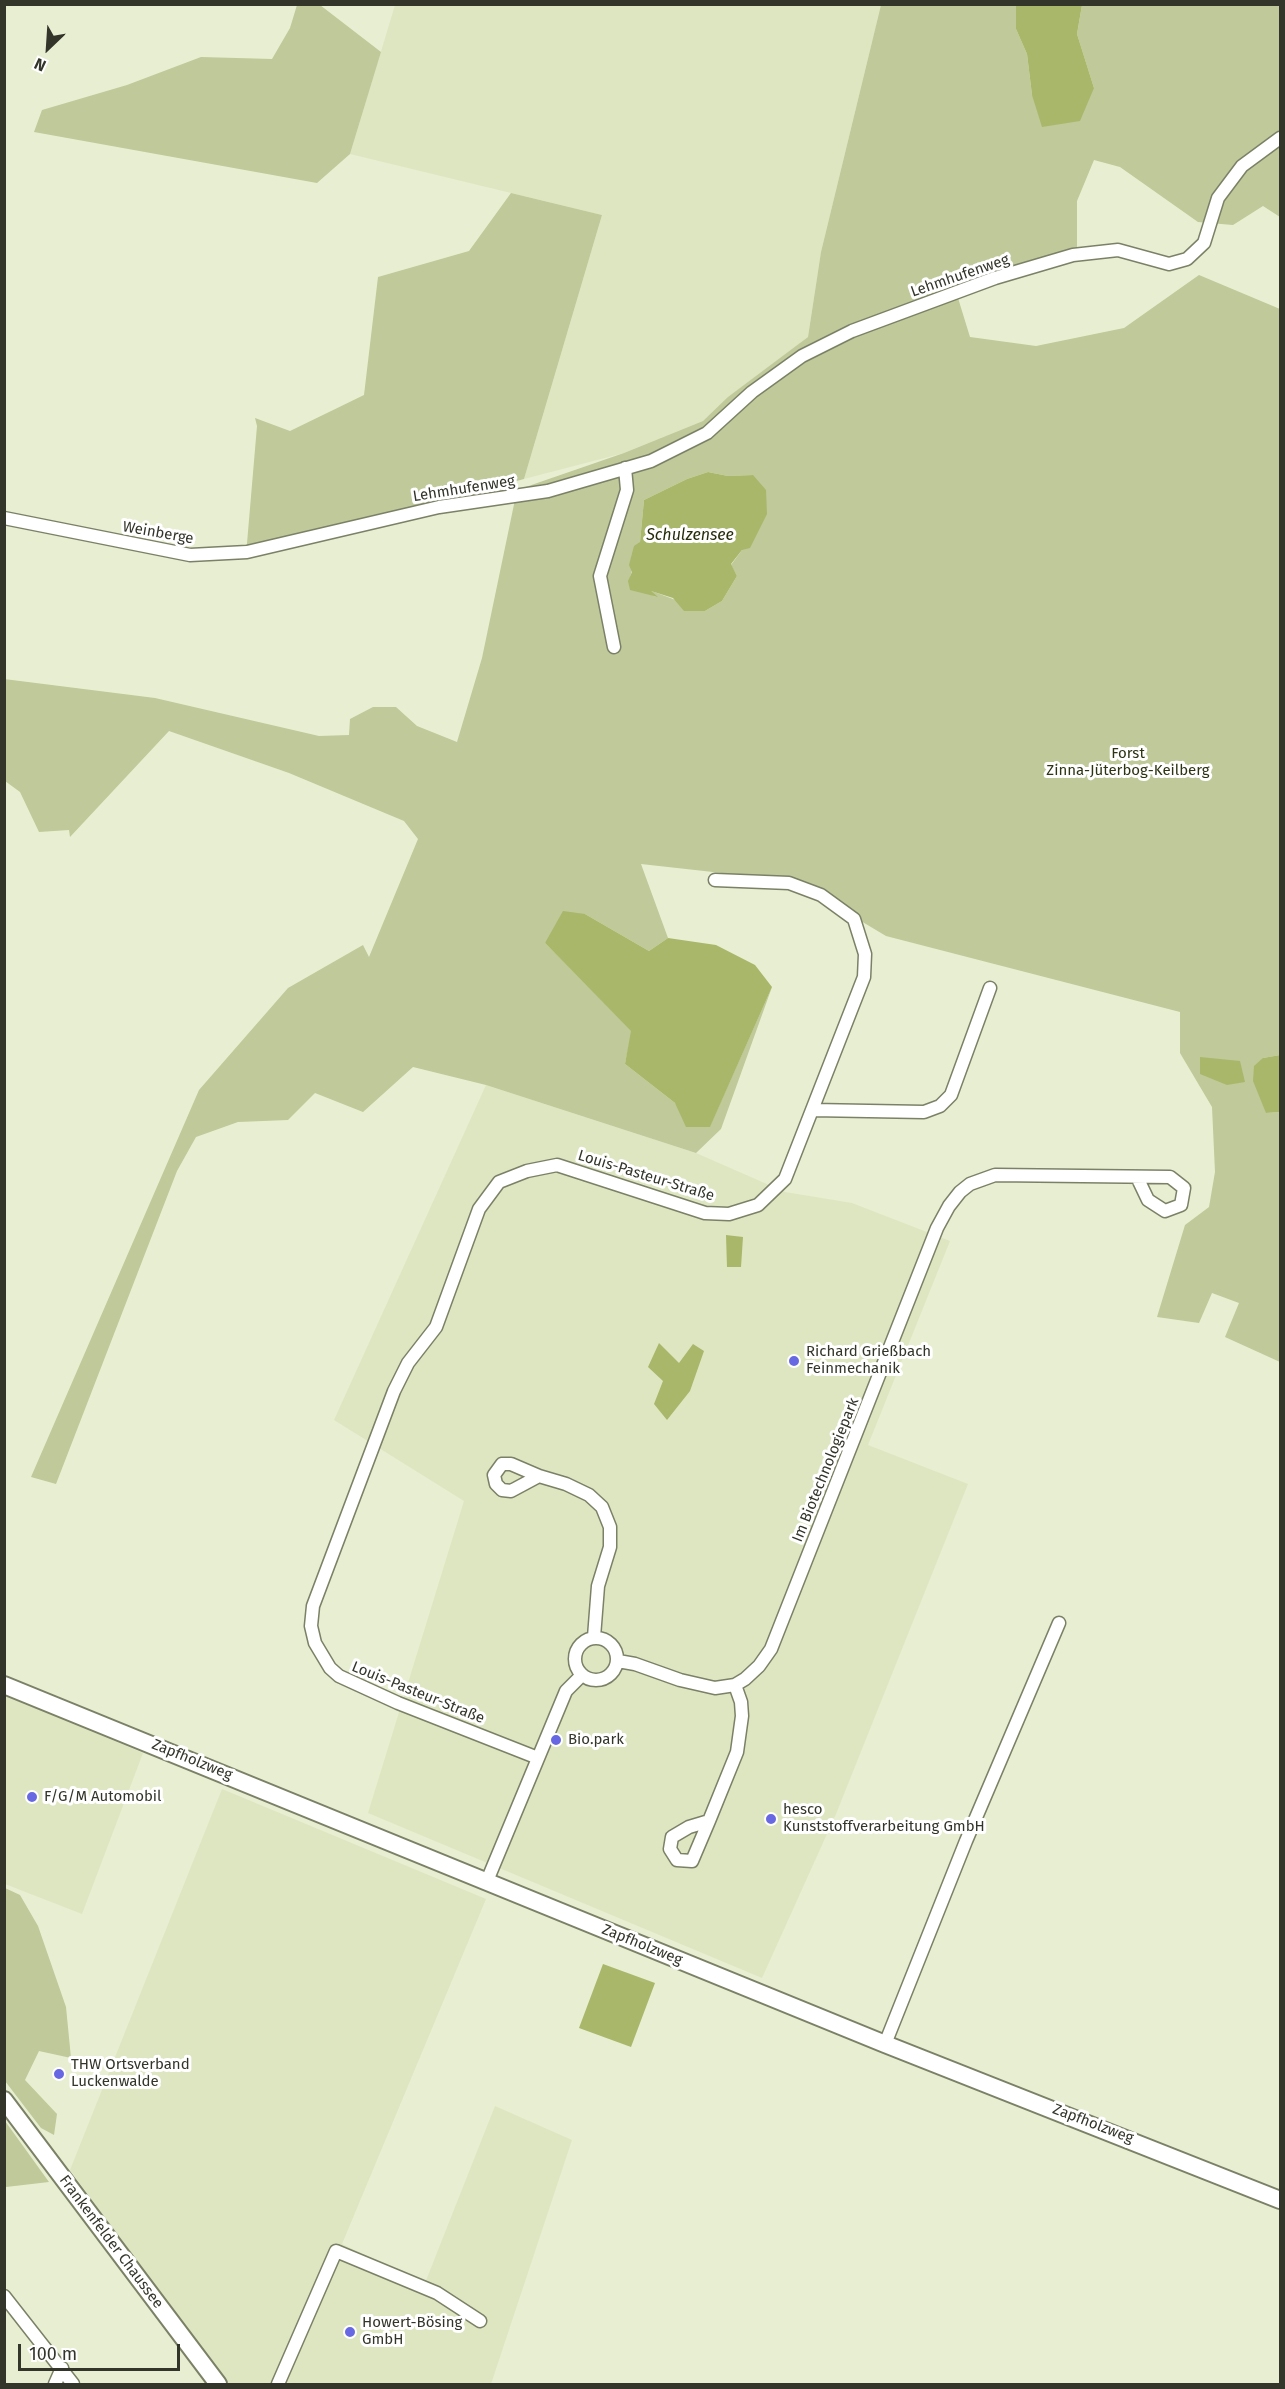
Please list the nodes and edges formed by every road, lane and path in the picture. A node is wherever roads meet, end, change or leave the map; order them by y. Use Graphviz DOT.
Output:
graph roads {
  1 [pos="1281,138"];
  2 [pos="625,468"];
  3 [pos="4,518"];
  4 [pos="308,537"];
  5 [pos="614,647"];
  6 [pos="715,880"];
  7 [pos="990,988"];
  8 [pos="813,1110"];
  9 [pos="1137,1177"];
  10 [pos="539,1476"];
  11 [pos="1059,1623"];
  12 [pos="594,1638"];
  13 [pos="618,1661"];
  14 [pos="582,1675"];
  15 [pos="735,1684"];
  16 [pos="4,1685"];
  17 [pos="538,1758"];
  18 [pos="709,1821"];
  19 [pos="487,1881"];
  20 [pos="885,2044"];
  21 [pos="4,2100"];
  22 [pos="1281,2200"];
  23 [pos="4,2296"];
  24 [pos="480,2320"];
  25 [pos="62,2368"];
  26 [pos="55,2385"];
  27 [pos="73,2385"];
  28 [pos="218,2385"];
  29 [pos="278,2385"];
  1 -- 2 [label="street, Lehmhufenweg"];
  2 -- 4 [label="street, Lehmhufenweg"];
  2 -- 5 [label="street"];
  3 -- 4 [label="street, Weinberge"];
  6 -- 8 [label="street, Louis-Pasteur-Straße"];
  7 -- 8 [label="street"];
  8 -- 17 [label="street, Louis-Pasteur-Straße"];
  9 -- 15 [label="street, Im Biotechnologiepark"];
  10 -- 12 [label="street"];
  11 -- 20 [label="street"];
  12 -- 13 [label="street"];
  12 -- 14 [label="street"];
  13 -- 14 [label="street"];
  13 -- 15 [label="street"];
  14 -- 17 [label="street"];
  15 -- 18 [label="street"];
  16 -- 19 [label="street, Zapfholzweg"];
  17 -- 19 [label="street"];
  18 -- 18 [label="street"];
  19 -- 20 [label="street, Zapfholzweg"];
  20 -- 22 [label="street, Zapfholzweg"];
  21 -- 28 [label="street, Frankenfelder Chaussee"];
  23 -- 25 [label="street"];
  24 -- 29 [label="street"];
  25 -- 26 [label="street"];
  25 -- 27 [label="street"];
}
